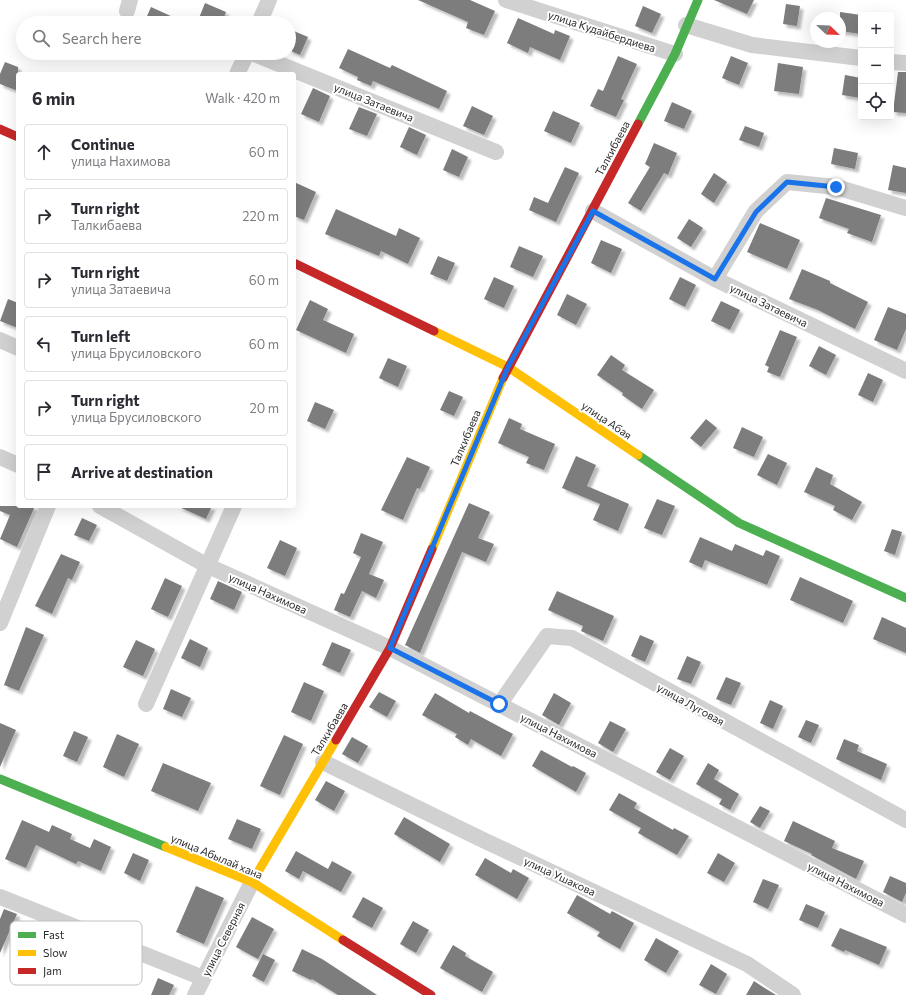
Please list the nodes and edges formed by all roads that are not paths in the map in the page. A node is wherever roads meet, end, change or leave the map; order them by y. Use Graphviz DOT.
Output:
graph roads {
  1 [pos="269,0"];
  2 [pos="506,0"];
  3 [pos="698,0"];
  4 [pos="262,16"];
  5 [pos="686,26"];
  6 [pos="675,54"];
  7 [pos="858,58"];
  8 [pos="244,60"];
  9 [pos="269,60"];
  10 [pos="894,62"];
  11 [pos="906,63"];
  12 [pos="238,72"];
  13 [pos="0,129"];
  14 [pos="16,136"];
  15 [pos="496,152"];
  16 [pos="906,208"];
  17 [pos="593,211"];
  18 [pos="296,264"];
  19 [pos="715,279"];
  20 [pos="0,340"];
  21 [pos="16,347"];
  22 [pos="508,367"];
  23 [pos="906,370"];
  24 [pos="0,457"];
  25 [pos="16,464"];
  26 [pos="47,508"];
  27 [pos="104,508"];
  28 [pos="233,508"];
  29 [pos="206,565"];
  30 [pos="906,598"];
  31 [pos="0,623"];
  32 [pos="390,648"];
  33 [pos="146,704"];
  34 [pos="499,704"];
  35 [pos="323,762"];
  36 [pos="0,779"];
  37 [pos="906,820"];
  38 [pos="252,882"];
  39 [pos="0,897"];
  40 [pos="906,915"];
  41 [pos="60,921"];
  42 [pos="142,953"];
  43 [pos="204,978"];
  44 [pos="195,995"];
  45 [pos="431,995"];
  46 [pos="793,995"];
  1 -- 4 [label="street"];
  2 -- 6 [label="street, улица Кудайбердиева"];
  3 -- 5 [label="street, Талкибаева"];
  5 -- 6 [label="street, Талкибаева"];
  5 -- 7 [label="street"];
  6 -- 17 [label="street, Талкибаева"];
  8 -- 12 [label="street"];
  9 -- 15 [label="street, улица Затаевича"];
  10 -- 11 [label="street"];
  13 -- 14 [label="street"];
  16 -- 19 [label="street"];
  17 -- 19 [label="street, улица Затаевича"];
  17 -- 22 [label="street, Талкибаева"];
  18 -- 22 [label="street, улица Абая"];
  19 -- 23 [label="street, улица Затаевича"];
  20 -- 21 [label="street"];
  22 -- 30 [label="street, улица Абая"];
  22 -- 32 [label="street, Талкибаева"];
  24 -- 25 [label="street"];
  26 -- 31 [label="street"];
  27 -- 29 [label="street, улица Нахимова"];
  28 -- 29 [label="street"];
  29 -- 32 [label="street, улица Нахимова"];
  29 -- 33 [label="street"];
  32 -- 34 [label="street, улица Нахимова"];
  32 -- 35 [label="street, Талкибаева"];
  34 -- 37 [label="street, улица Луговая"];
  34 -- 40 [label="street, улица Нахимова"];
  35 -- 38 [label="street, Талкибаева"];
  35 -- 46 [label="street, улица Ушакова"];
  36 -- 38 [label="street, улица Абылай хана"];
  38 -- 43 [label="street, улица Северная"];
  38 -- 45 [label="street, улица Абылай хана"];
  39 -- 41 [label="street"];
  42 -- 43 [label="street"];
  43 -- 44 [label="street, улица Северная"];
}
